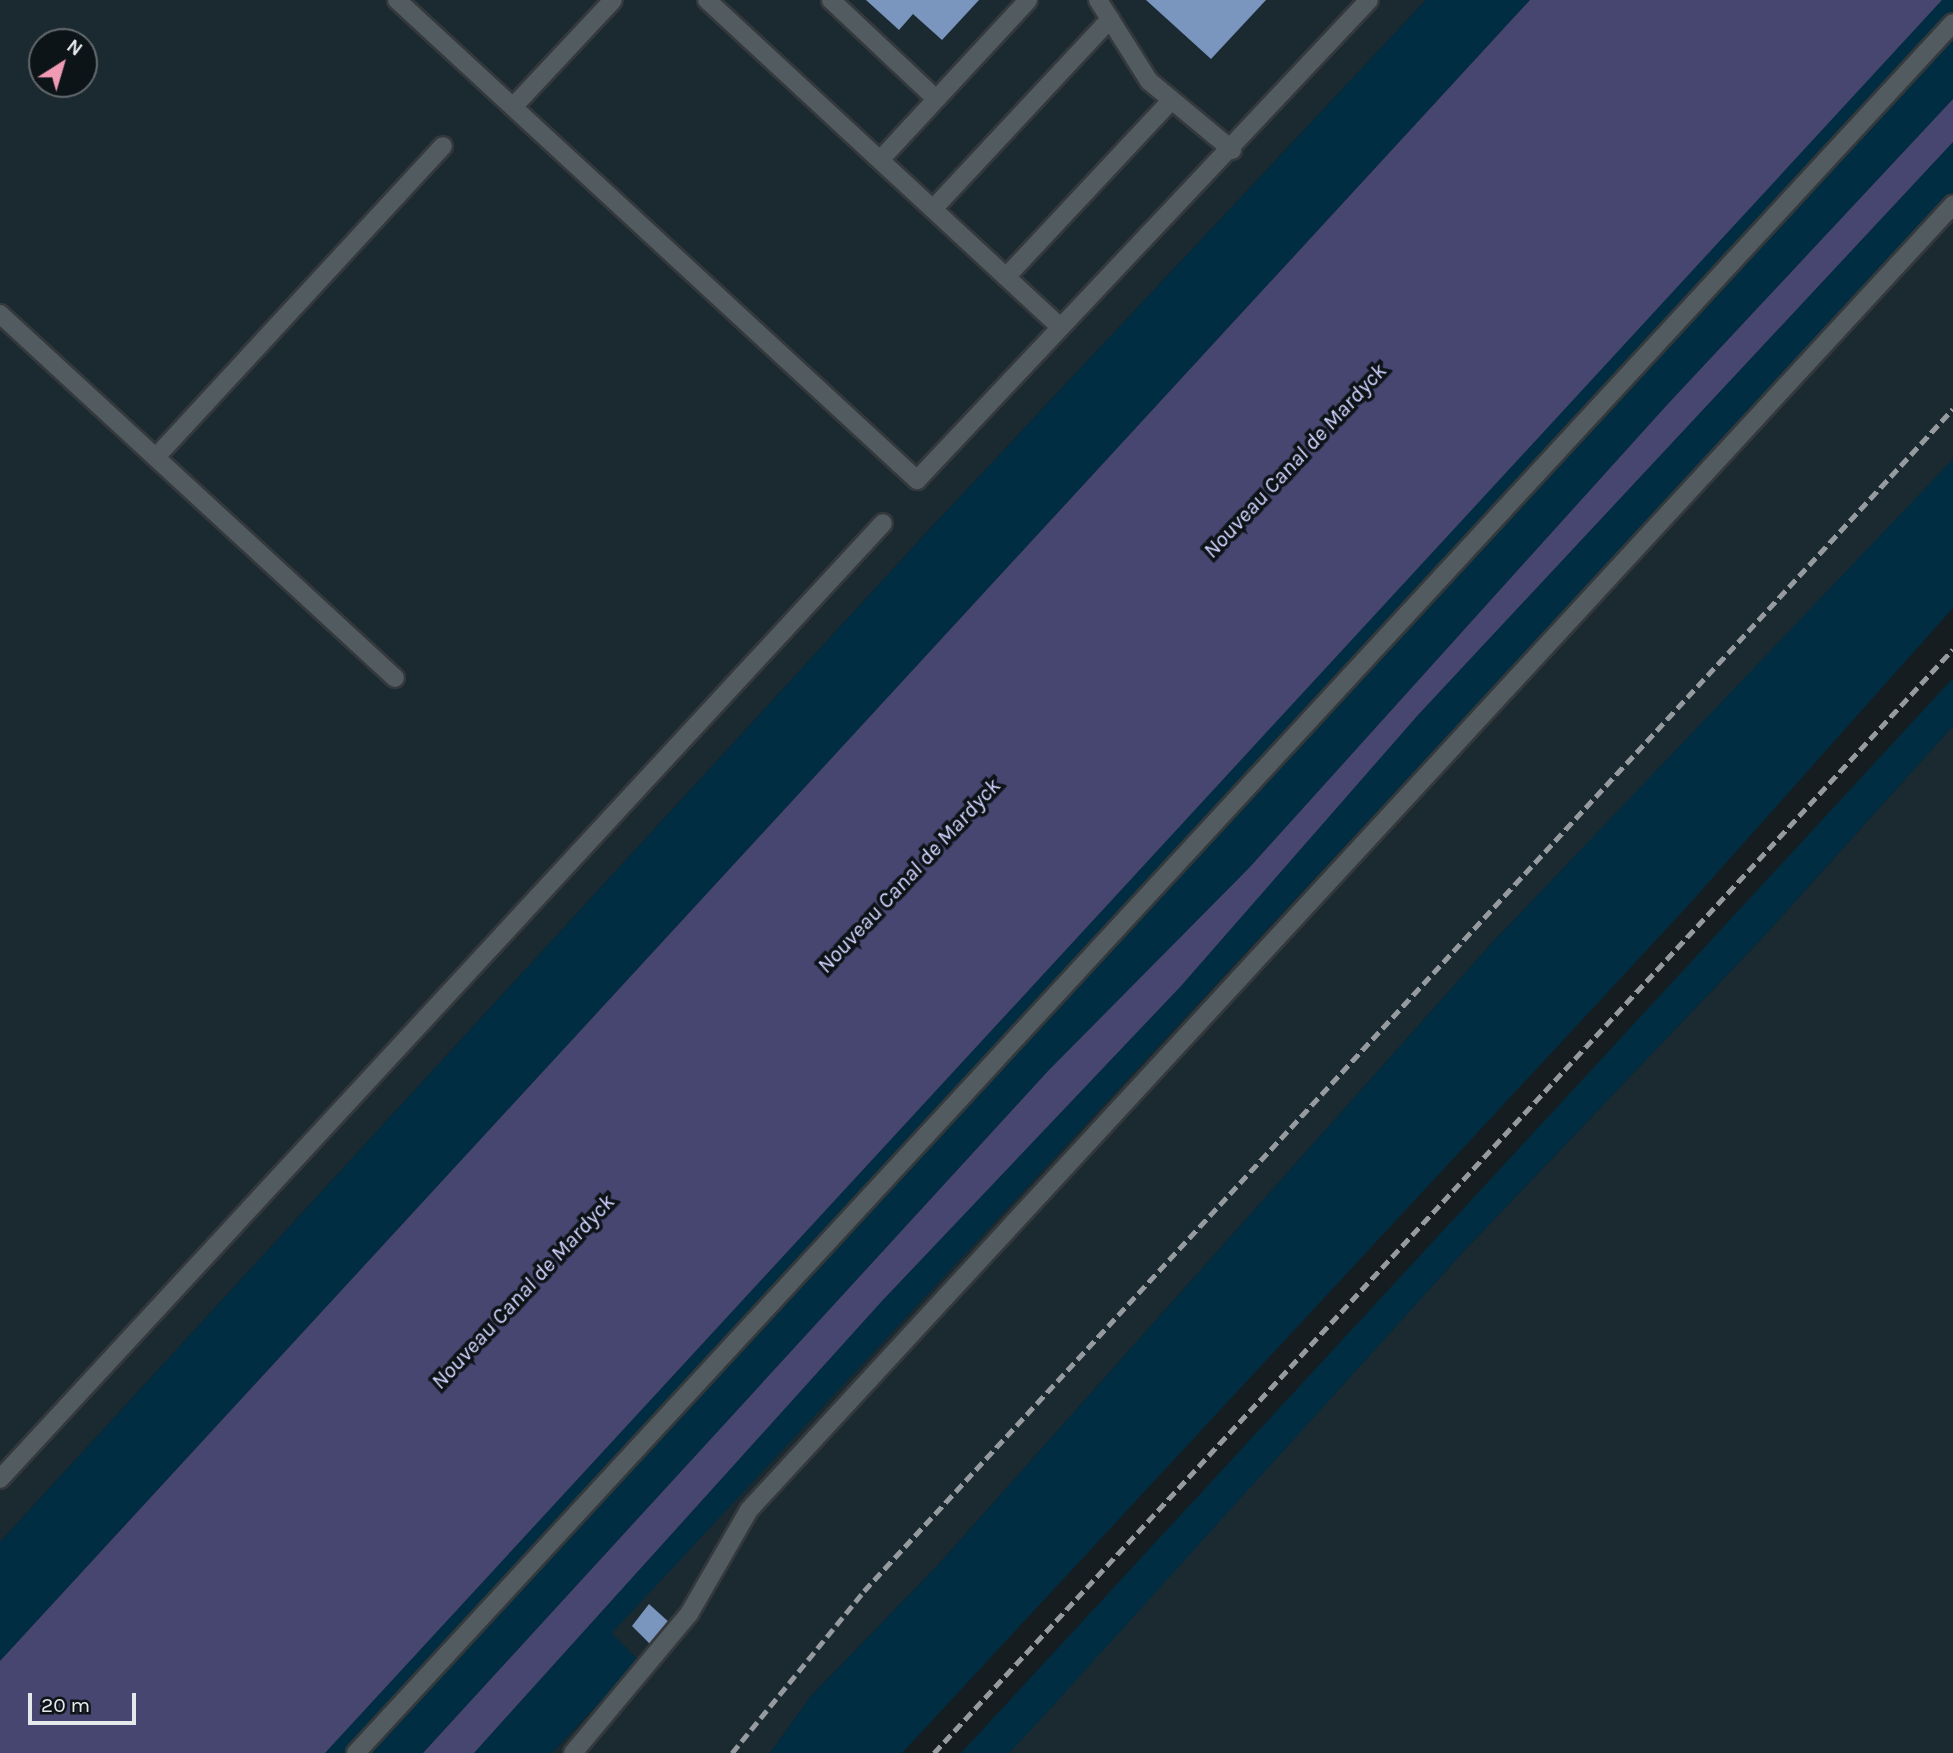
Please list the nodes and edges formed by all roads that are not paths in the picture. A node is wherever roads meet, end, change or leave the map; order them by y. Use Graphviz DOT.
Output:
graph roads {
  1 [pos="397,0"];
  2 [pos="613,0"];
  3 [pos="707,0"];
  4 [pos="831,0"];
  5 [pos="1028,0"];
  6 [pos="1098,0"];
  7 [pos="1369,0"];
  8 [pos="1110,19"];
  9 [pos="1953,23"];
  10 [pos="936,99"];
  11 [pos="1170,102"];
  12 [pos="513,107"];
  13 [pos="443,146"];
  14 [pos="1232,150"];
  15 [pos="880,160"];
  16 [pos="1953,205"];
  17 [pos="933,209"];
  18 [pos="1006,277"];
  19 [pos="0,314"];
  20 [pos="1059,326"];
  21 [pos="156,457"];
  22 [pos="883,523"];
  23 [pos="395,678"];
  24 [pos="0,1479"];
  25 [pos="356,1753"];
  26 [pos="573,1753"];
  1 -- 12 [label="lane"];
  2 -- 12 [label="lane"];
  3 -- 15 [label="lane"];
  4 -- 10 [label="lane"];
  5 -- 10 [label="lane"];
  6 -- 8 [label="lane"];
  7 -- 14 [label="lane"];
  8 -- 11 [label="lane"];
  8 -- 17 [label="lane"];
  9 -- 25 [label="lane"];
  10 -- 15 [label="lane"];
  11 -- 14 [label="lane"];
  11 -- 18 [label="lane"];
  12 -- 20 [label="lane"];
  13 -- 21 [label="lane"];
  14 -- 20 [label="lane"];
  15 -- 17 [label="lane"];
  16 -- 26 [label="lane"];
  17 -- 18 [label="lane"];
  18 -- 20 [label="lane"];
  19 -- 21 [label="lane"];
  21 -- 23 [label="lane"];
  22 -- 24 [label="lane"];
}
